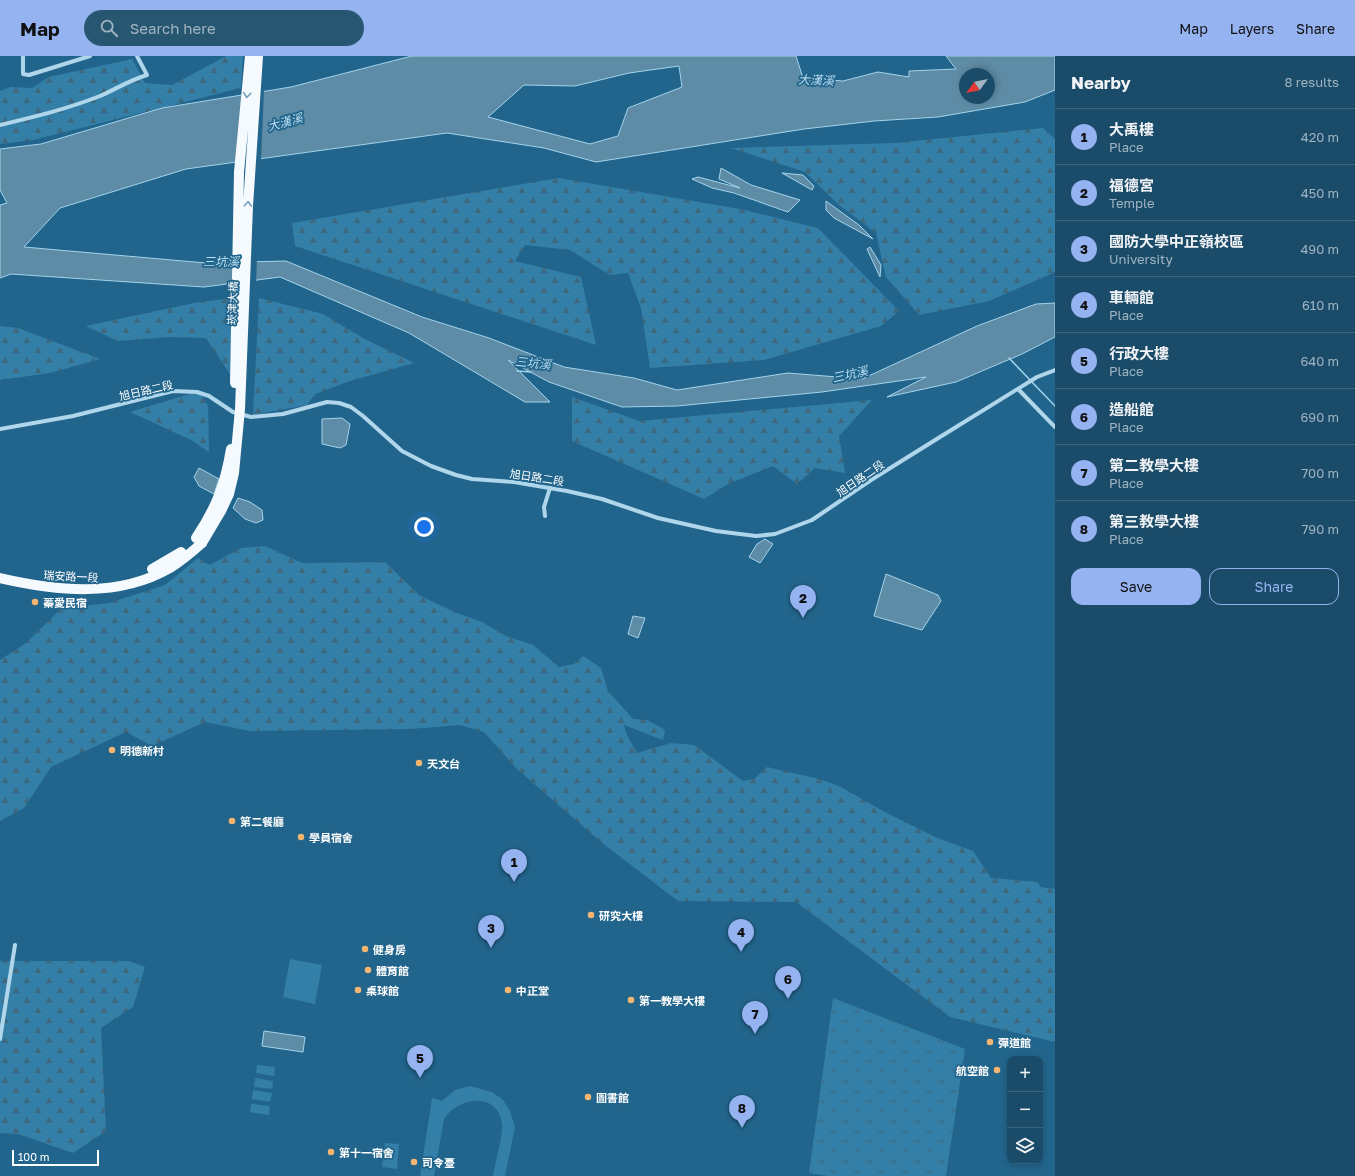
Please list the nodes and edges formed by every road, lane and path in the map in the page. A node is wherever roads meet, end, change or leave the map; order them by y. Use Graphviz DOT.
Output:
graph roads {
  1 [pos="23,56"];
  2 [pos="90,56"];
  3 [pos="137,56"];
  4 [pos="250,56"];
  5 [pos="258,56"];
  6 [pos="0,125"];
  7 [pos="1055,370"];
  8 [pos="1020,389"];
  9 [pos="1055,427"];
  10 [pos="0,429"];
  11 [pos="550,488"];
  12 [pos="545,516"];
  13 [pos="199,541"];
  14 [pos="0,571"];
  15 [pos="0,578"];
  16 [pos="15,945"];
  17 [pos="0,1040"];
  1 -- 2 [label="street"];
  3 -- 6 [label="street"];
  4 -- 13 [label="main road, 崁津大橋, one-way, bridge"];
  13 -- 5 [label="main road, 崁津大橋, one-way, bridge"];
  7 -- 8 [label="street, 旭日路二段"];
  8 -- 9 [label="street"];
  8 -- 11 [label="street, 旭日路二段"];
  10 -- 11 [label="street, 旭日路二段"];
  11 -- 12 [label="street"];
  13 -- 14 [label="main road, 瑞安路一段"];
  13 -- 15 [label="main road, 瑞安路一段"];
  16 -- 17 [label="street"];
}
